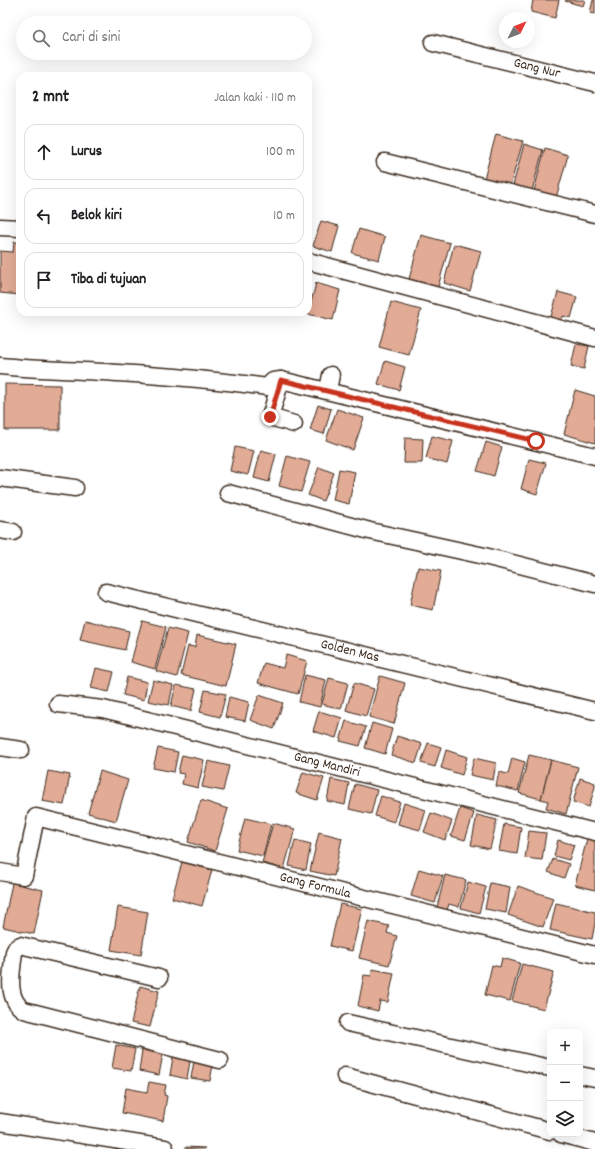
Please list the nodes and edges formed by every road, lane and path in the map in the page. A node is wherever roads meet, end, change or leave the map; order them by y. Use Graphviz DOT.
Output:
graph roads {
  1 [pos="433,43"];
  2 [pos="595,83"];
  3 [pos="385,162"];
  4 [pos="595,214"];
  5 [pos="0,226"];
  6 [pos="16,228"];
  7 [pos="312,262"];
  8 [pos="595,338"];
  9 [pos="0,366"];
  10 [pos="331,375"];
  11 [pos="281,380"];
  12 [pos="328,390"];
  13 [pos="294,424"];
  14 [pos="595,456"];
  15 [pos="0,478"];
  16 [pos="75,488"];
  17 [pos="228,493"];
  18 [pos="595,584"];
  19 [pos="106,592"];
  20 [pos="58,704"];
  21 [pos="595,711"];
  22 [pos="0,746"];
  23 [pos="21,750"];
  24 [pos="595,832"];
  25 [pos="0,872"];
  26 [pos="595,955"];
  27 [pos="159,978"];
  28 [pos="6,992"];
  29 [pos="348,1023"];
  30 [pos="220,1060"];
  31 [pos="547,1067"];
  32 [pos="345,1076"];
  33 [pos="583,1076"];
  34 [pos="595,1078"];
  35 [pos="0,1122"];
  36 [pos="547,1130"];
  37 [pos="572,1137"];
  38 [pos="595,1143"];
  39 [pos="165,1148"];
  1 -- 2 [label="street, Gang Nur"];
  3 -- 4 [label="street"];
  5 -- 6 [label="street"];
  7 -- 8 [label="street"];
  9 -- 11 [label="street"];
  10 -- 12 [label="street"];
  11 -- 12 [label="street"];
  11 -- 13 [label="street"];
  12 -- 14 [label="street"];
  15 -- 16 [label="street"];
  17 -- 18 [label="street"];
  19 -- 21 [label="street, Golden Mas"];
  20 -- 24 [label="street, Gang Mandiri"];
  22 -- 23 [label="street"];
  25 -- 26 [label="street, Gang Formula"];
  27 -- 28 [label="street"];
  28 -- 30 [label="street"];
  29 -- 31 [label="street"];
  32 -- 36 [label="street"];
  33 -- 34 [label="street"];
  35 -- 39 [label="street"];
  37 -- 38 [label="street"];
}
